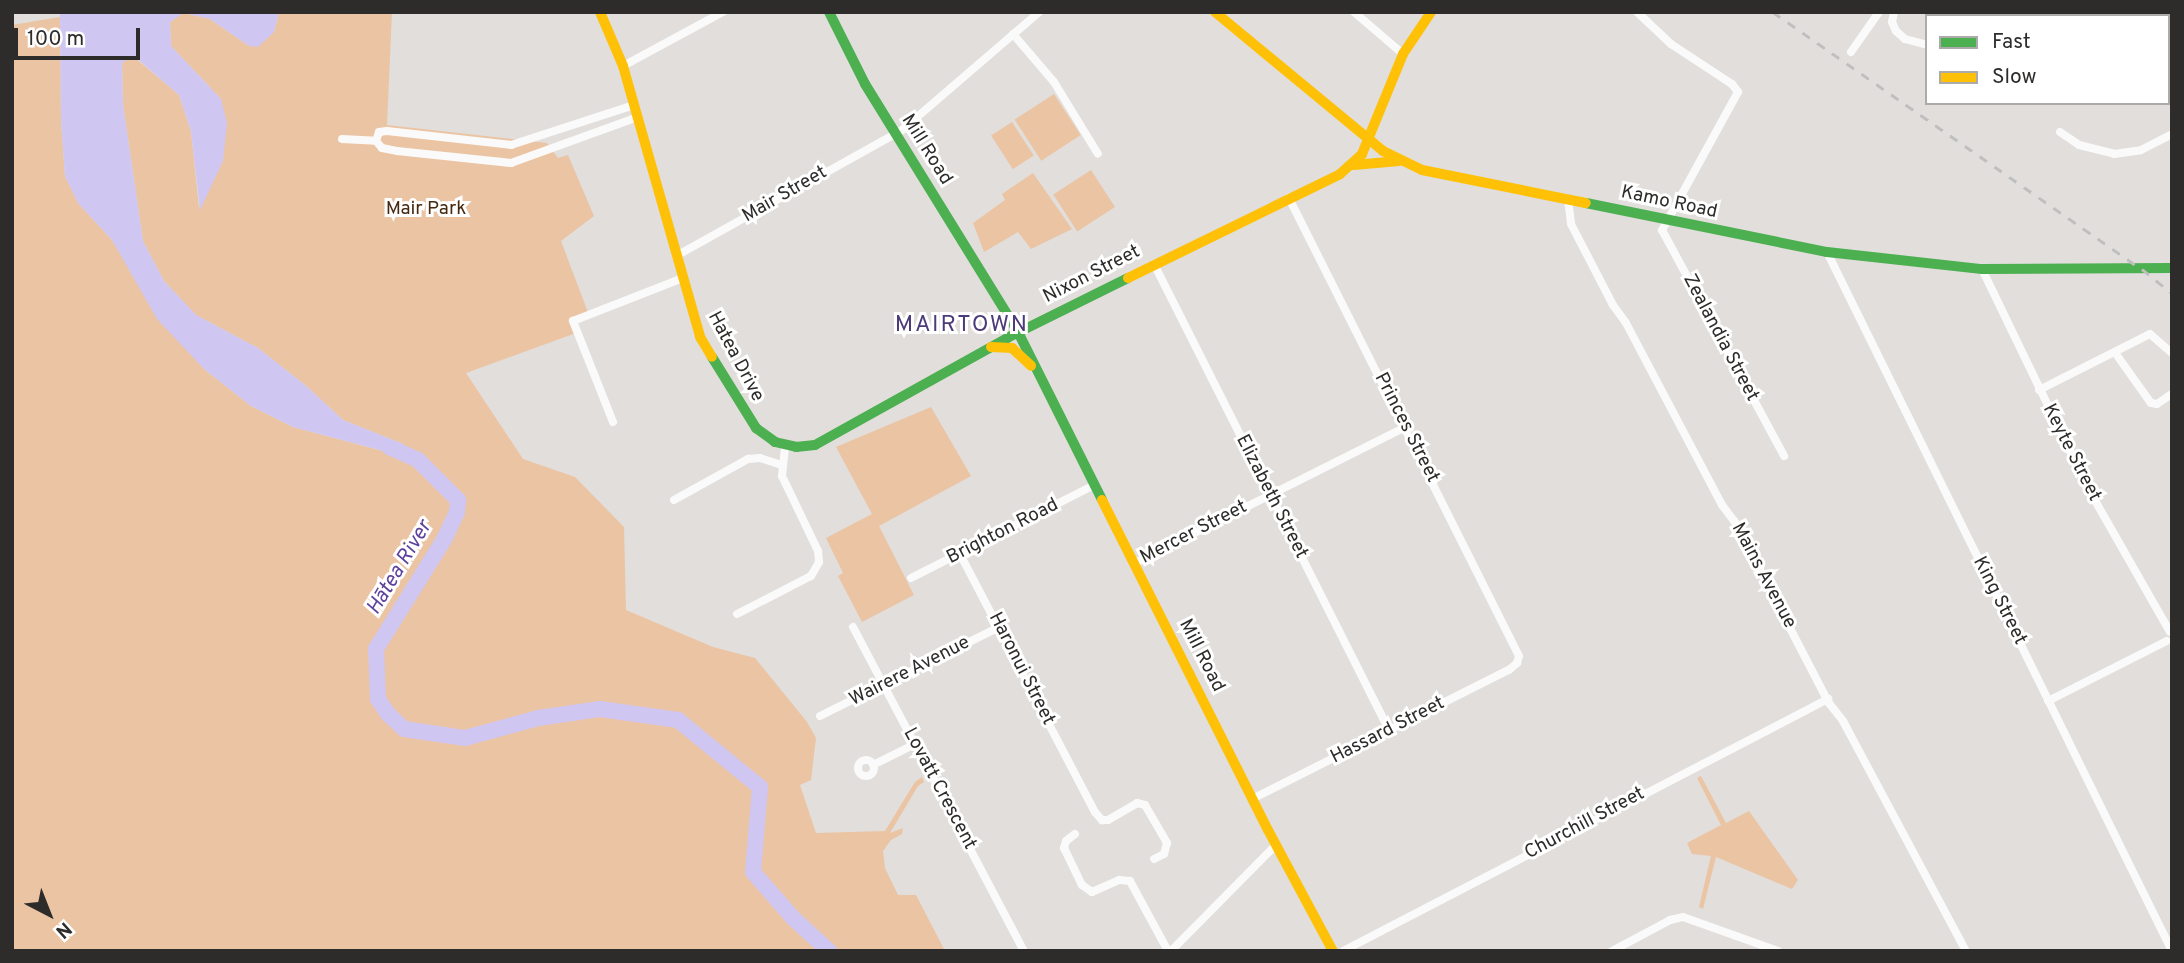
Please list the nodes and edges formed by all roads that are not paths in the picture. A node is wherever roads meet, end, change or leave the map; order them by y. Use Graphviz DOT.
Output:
graph roads {
  1 [pos="600,12"];
  2 [pos="723,12"];
  3 [pos="829,12"];
  4 [pos="1039,12"];
  5 [pos="1215,12"];
  6 [pos="1354,12"];
  7 [pos="1431,12"];
  8 [pos="1637,12"];
  9 [pos="1880,12"];
  10 [pos="1894,12"];
  11 [pos="1013,34"];
  12 [pos="1925,44"];
  13 [pos="1851,52"];
  14 [pos="1404,54"];
  15 [pos="623,66"];
  16 [pos="636,111"];
  17 [pos="2060,132"];
  18 [pos="895,134"];
  19 [pos="2172,135"];
  20 [pos="342,139"];
  21 [pos="1369,139"];
  22 [pos="376,141"];
  23 [pos="1098,154"];
  24 [pos="1399,161"];
  25 [pos="1353,165"];
  26 [pos="1289,198"];
  27 [pos="1568,199"];
  28 [pos="1666,220"];
  29 [pos="1827,251"];
  30 [pos="676,256"];
  31 [pos="1154,264"];
  32 [pos="2172,268"];
  33 [pos="1982,269"];
  34 [pos="683,278"];
  35 [pos="1018,332"];
  36 [pos="991,347"];
  37 [pos="2172,353"];
  38 [pos="2116,354"];
  39 [pos="1040,376"];
  40 [pos="2039,390"];
  41 [pos="2172,394"];
  42 [pos="613,422"];
  43 [pos="1405,427"];
  44 [pos="785,446"];
  45 [pos="1784,456"];
  46 [pos="781,465"];
  47 [pos="1094,485"];
  48 [pos="1270,495"];
  49 [pos="674,500"];
  50 [pos="960,554"];
  51 [pos="1133,564"];
  52 [pos="911,578"];
  53 [pos="737,614"];
  54 [pos="853,627"];
  55 [pos="999,627"];
  56 [pos="2170,637"];
  57 [pos="1519,660"];
  58 [pos="884,685"];
  59 [pos="1828,699"];
  60 [pos="2048,701"];
  61 [pos="820,716"];
  62 [pos="1389,730"];
  63 [pos="915,744"];
  64 [pos="873,765"];
  65 [pos="1254,798"];
  66 [pos="1075,834"];
  67 [pos="1276,845"];
  68 [pos="1154,859"];
  69 [pos="1024,951"];
  70 [pos="1170,951"];
  71 [pos="1334,951"];
  72 [pos="1343,951"];
  73 [pos="1612,951"];
  74 [pos="1778,951"];
  75 [pos="1966,951"];
  76 [pos="2172,951"];
  1 -- 15 [label="main road, Hatea Drive"];
  2 -- 15 [label="street"];
  3 -- 18 [label="main road, Mill Road"];
  4 -- 11 [label="street, Mair Street"];
  5 -- 21 [label="main road, Kamo Road"];
  6 -- 14 [label="street"];
  7 -- 14 [label="main road"];
  8 -- 28 [label="street"];
  9 -- 13 [label="street"];
  10 -- 12 [label="street"];
  11 -- 18 [label="street, Mair Street"];
  11 -- 23 [label="street"];
  14 -- 21 [label="main road"];
  15 -- 16 [label="main road, Hatea Drive"];
  16 -- 22 [label="street"];
  16 -- 22 [label="street"];
  16 -- 30 [label="main road, Hatea Drive"];
  17 -- 19 [label="street"];
  18 -- 30 [label="street, Mair Street"];
  18 -- 35 [label="main road, Mill Road"];
  20 -- 22 [label="street"];
  21 -- 24 [label="main road, Kamo Road"];
  21 -- 25 [label="main road"];
  24 -- 25 [label="main road"];
  24 -- 27 [label="main road, Kamo Road"];
  25 -- 26 [label="main road, Nixon Street"];
  26 -- 31 [label="main road, Nixon Street"];
  26 -- 43 [label="street, Princes Street"];
  27 -- 28 [label="main road, Kamo Road"];
  27 -- 59 [label="street, Mains Avenue"];
  28 -- 29 [label="main road, Kamo Road"];
  28 -- 45 [label="street, Zealandia Street"];
  29 -- 33 [label="main road, Kamo Road"];
  29 -- 60 [label="street, King Street"];
  30 -- 34 [label="main road, Hatea Drive"];
  31 -- 35 [label="main road, Nixon Street"];
  31 -- 48 [label="street, Elizabeth Street"];
  32 -- 33 [label="main road, Kamo Road"];
  33 -- 40 [label="street, Keyte Street"];
  34 -- 42 [label="street"];
  34 -- 44 [label="main road, Hatea Drive"];
  35 -- 36 [label="main road, Nixon Street"];
  35 -- 39 [label="main road, Mill Road"];
  36 -- 39 [label="main road, Mill Road"];
  36 -- 44 [label="main road, Nixon Street"];
  37 -- 38 [label="street"];
  38 -- 40 [label="street"];
  38 -- 41 [label="street"];
  39 -- 47 [label="main road, Mill Road"];
  40 -- 56 [label="street, Keyte Street"];
  43 -- 48 [label="street, Mercer Street"];
  43 -- 57 [label="street, Princes Street"];
  44 -- 46 [label="street"];
  46 -- 49 [label="street"];
  46 -- 53 [label="street"];
  47 -- 50 [label="street, Brighton Road"];
  47 -- 51 [label="main road, Mill Road"];
  48 -- 51 [label="street, Mercer Street"];
  48 -- 62 [label="street, Elizabeth Street"];
  50 -- 52 [label="street, Brighton Road"];
  50 -- 55 [label="street, Haronui Street"];
  51 -- 65 [label="main road, Mill Road"];
  54 -- 58 [label="street, Lovatt Crescent"];
  55 -- 58 [label="street, Wairere Avenue"];
  55 -- 68 [label="street, Haronui Street"];
  56 -- 60 [label="street"];
  57 -- 62 [label="street, Hassard Street"];
  58 -- 61 [label="street, Wairere Avenue"];
  58 -- 63 [label="street, Lovatt Crescent"];
  59 -- 72 [label="street, Churchill Street"];
  59 -- 75 [label="street, Mains Avenue"];
  60 -- 76 [label="street, King Street"];
  62 -- 65 [label="street, Hassard Street"];
  63 -- 64 [label="street"];
  63 -- 69 [label="street, Lovatt Crescent"];
  65 -- 67 [label="main road, Mill Road"];
  66 -- 70 [label="street"];
  67 -- 70 [label="street"];
  67 -- 71 [label="main road, Mill Road"];
  73 -- 74 [label="street"];
}
